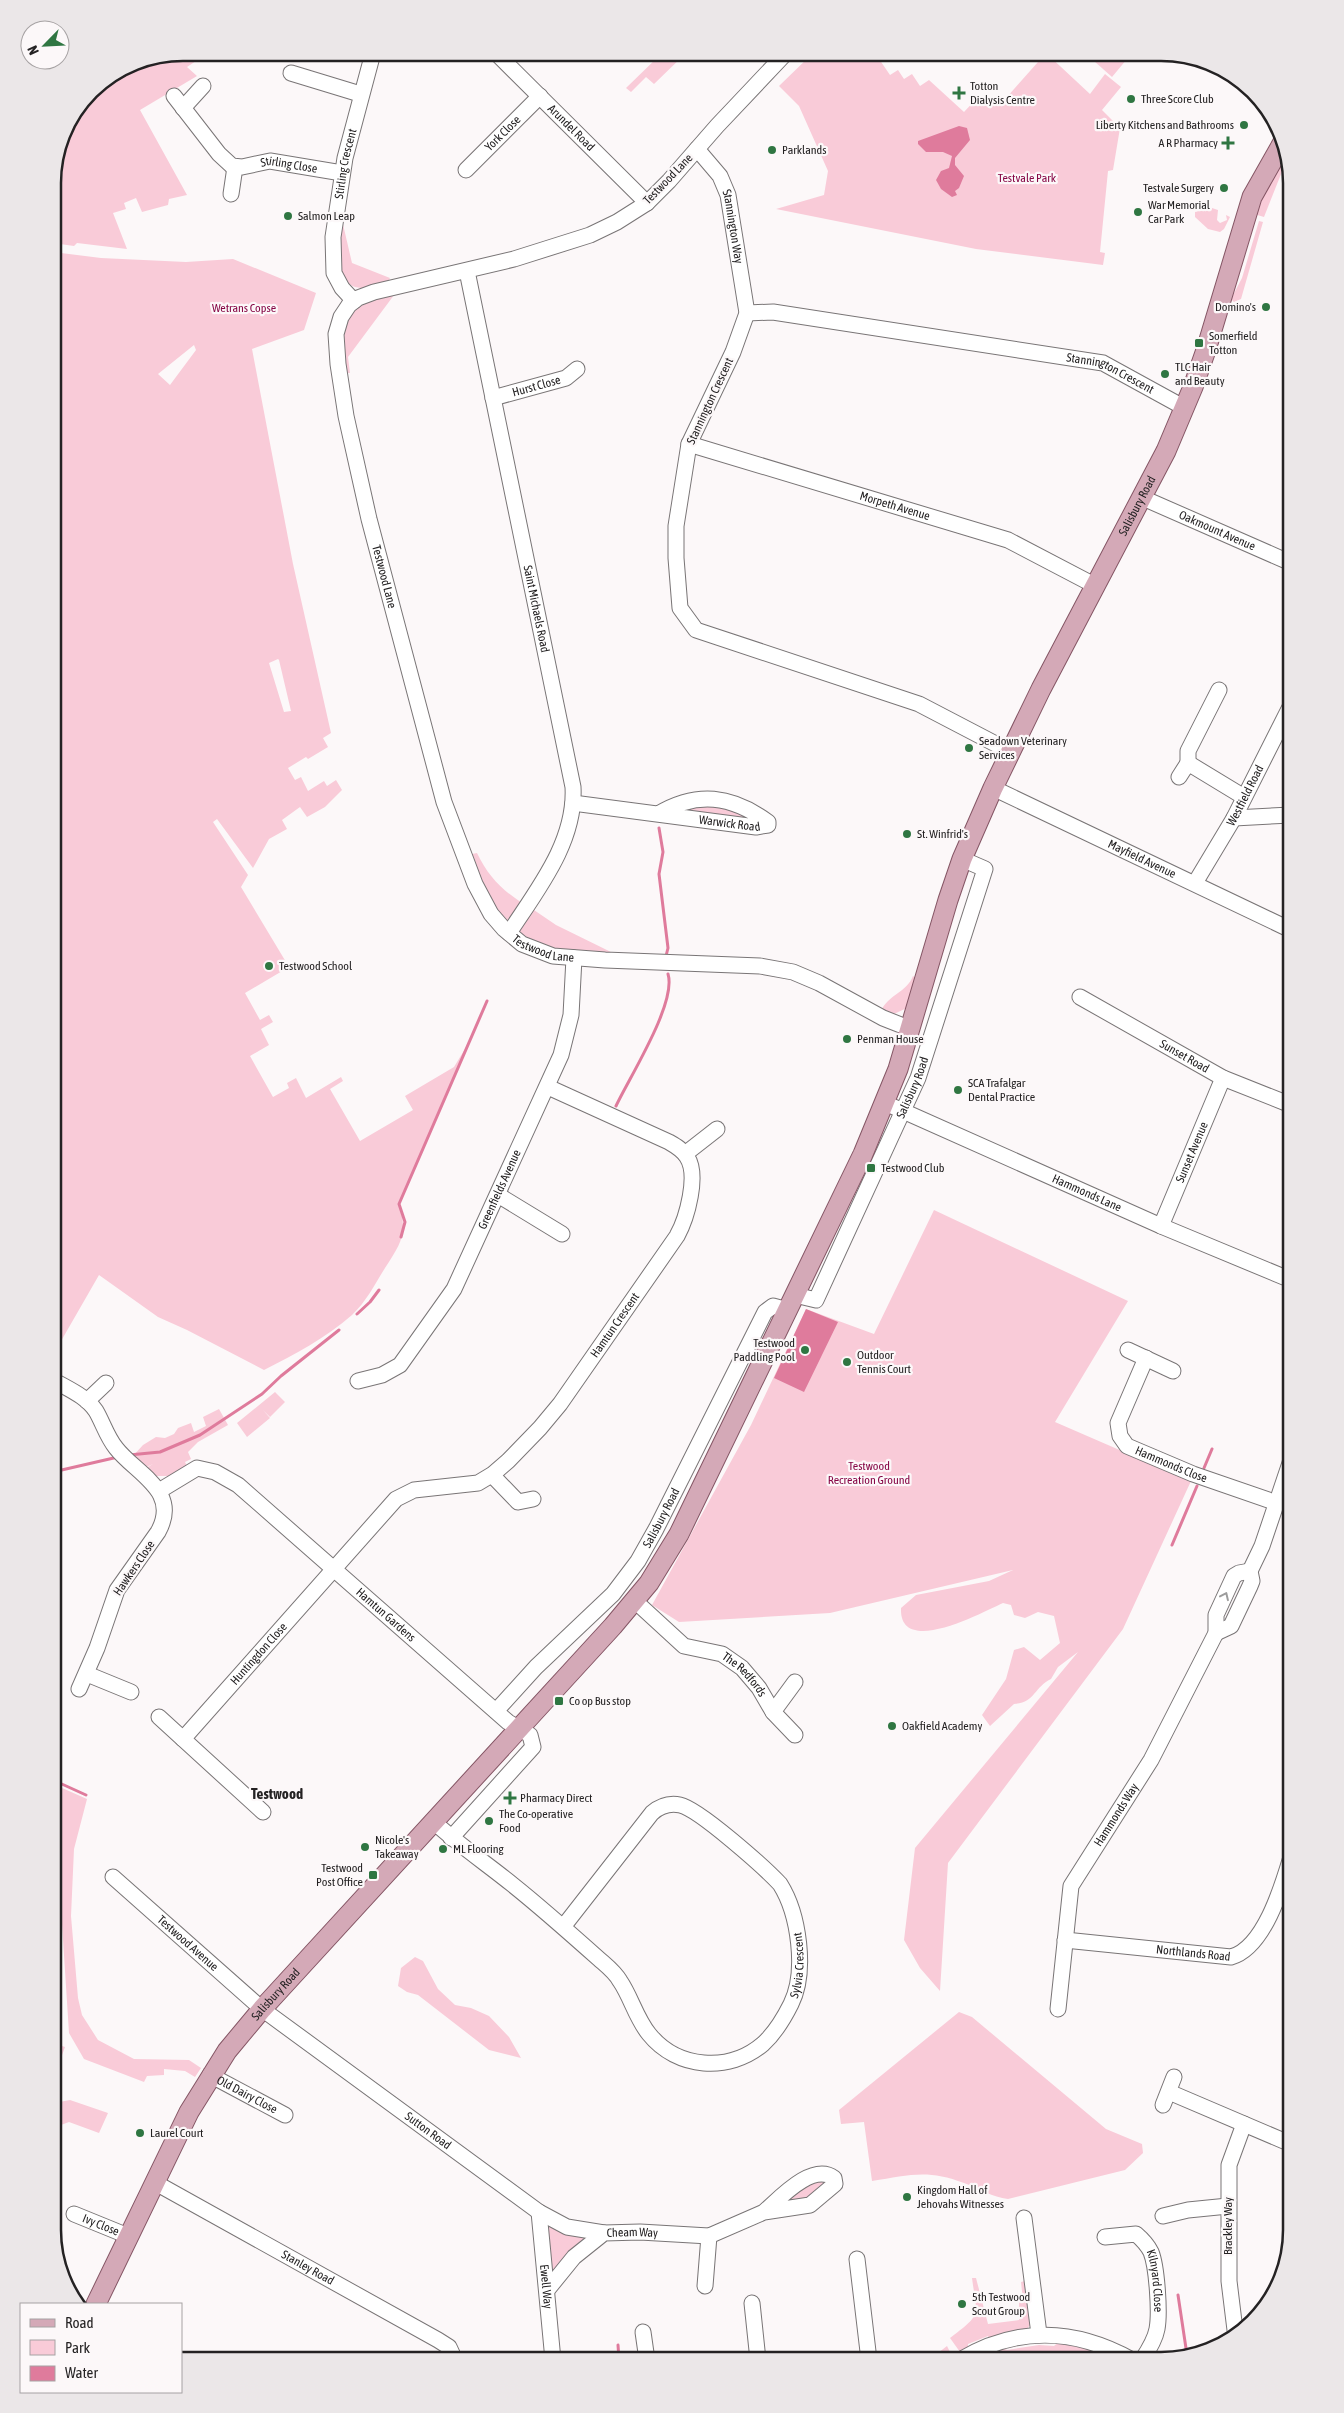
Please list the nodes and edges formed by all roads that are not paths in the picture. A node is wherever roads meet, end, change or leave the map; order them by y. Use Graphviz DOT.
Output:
graph roads {
  1 [pos="370,62"];
  2 [pos="505,62"];
  3 [pos="778,62"];
  4 [pos="291,73"];
  5 [pos="203,86"];
  6 [pos="360,94"];
  7 [pos="540,96"];
  8 [pos="697,149"];
  9 [pos="1278,150"];
  10 [pos="235,167"];
  11 [pos="466,170"];
  12 [pos="342,173"];
  13 [pos="232,194"];
  14 [pos="646,203"];
  15 [pos="466,271"];
  16 [pos="354,301"];
  17 [pos="747,314"];
  18 [pos="576,369"];
  19 [pos="494,398"];
  20 [pos="1185,408"];
  21 [pos="689,444"];
  22 [pos="1143,498"];
  23 [pos="1283,559"];
  24 [pos="1094,585"];
  25 [pos="1219,690"];
  26 [pos="1283,722"];
  27 [pos="1011,752"];
  28 [pos="1188,763"];
  29 [pos="1180,777"];
  30 [pos="993,788"];
  31 [pos="1244,798"];
  32 [pos="573,803"];
  33 [pos="658,814"];
  34 [pos="1283,815"];
  35 [pos="1234,818"];
  36 [pos="962,859"];
  37 [pos="1195,884"];
  38 [pos="1283,926"];
  39 [pos="509,933"];
  40 [pos="574,958"];
  41 [pos="1080,998"];
  42 [pos="911,1029"];
  43 [pos="1223,1078"];
  44 [pos="548,1086"];
  45 [pos="1283,1101"];
  46 [pos="885,1104"];
  47 [pos="904,1112"];
  48 [pos="718,1129"];
  49 [pos="685,1154"];
  50 [pos="498,1195"];
  51 [pos="1161,1226"];
  52 [pos="562,1234"];
  53 [pos="1283,1276"];
  54 [pos="791,1303"];
  55 [pos="1128,1350"];
  56 [pos="1146,1358"];
  57 [pos="1173,1371"];
  58 [pos="358,1381"];
  59 [pos="106,1383"];
  60 [pos="61,1385"];
  61 [pos="87,1401"];
  62 [pos="492,1475"];
  63 [pos="1283,1486"];
  64 [pos="159,1491"];
  65 [pos="533,1499"];
  66 [pos="1277,1503"];
  67 [pos="334,1570"];
  68 [pos="635,1601"];
  69 [pos="87,1674"];
  70 [pos="794,1682"];
  71 [pos="79,1689"];
  72 [pos="131,1692"];
  73 [pos="496,1711"];
  74 [pos="773,1712"];
  75 [pos="159,1716"];
  76 [pos="519,1729"];
  77 [pos="795,1735"];
  78 [pos="183,1739"];
  79 [pos="264,1812"];
  80 [pos="434,1822"];
  81 [pos="451,1838"];
  82 [pos="113,1877"];
  83 [pos="1283,1882"];
  84 [pos="563,1927"];
  85 [pos="1065,1940"];
  86 [pos="262,2009"];
  87 [pos="1058,2009"];
  88 [pos="210,2075"];
  89 [pos="1174,2077"];
  90 [pos="285,2115"];
  91 [pos="1244,2124"];
  92 [pos="1283,2140"];
  93 [pos="154,2182"];
  94 [pos="1228,2206"];
  95 [pos="540,2212"];
  96 [pos="764,2212"];
  97 [pos="74,2214"];
  98 [pos="1163,2216"];
  99 [pos="1024,2218"];
  100 [pos="604,2233"];
  101 [pos="128,2236"];
  102 [pos="710,2236"];
  103 [pos="1105,2237"];
  104 [pos="857,2259"];
  105 [pos="705,2286"];
  106 [pos="548,2289"];
  107 [pos="96,2303"];
  108 [pos="752,2303"];
  109 [pos="1235,2327"];
  110 [pos="643,2332"];
  111 [pos="1039,2334"];
  112 [pos="451,2351"];
  113 [pos="552,2351"];
  114 [pos="645,2351"];
  115 [pos="757,2352"];
  116 [pos="868,2352"];
  117 [pos="983,2352"];
  118 [pos="1117,2352"];
  119 [pos="1147,2352"];
  1 -- 6 [label="street, Stirling Crescent"];
  2 -- 7 [label="street, Arundel Road"];
  3 -- 8 [label="street, Testwood Lane"];
  4 -- 6 [label="street"];
  5 -- 10 [label="street"];
  6 -- 12 [label="street, Stirling Crescent"];
  7 -- 11 [label="street, York Close"];
  7 -- 14 [label="street, Arundel Road"];
  8 -- 14 [label="street, Testwood Lane"];
  8 -- 17 [label="street, Stannington Way"];
  9 -- 20 [label="main road, Salisbury Road"];
  10 -- 12 [label="street, Stirling Close"];
  10 -- 13 [label="street"];
  12 -- 16 [label="street, Stirling Crescent"];
  14 -- 15 [label="street, Testwood Lane"];
  15 -- 16 [label="street, Testwood Lane"];
  15 -- 19 [label="street, Saint Michaels Road"];
  16 -- 39 [label="street, Testwood Lane"];
  17 -- 20 [label="street, Stannington Crescent"];
  17 -- 21 [label="street, Stannington Crescent"];
  18 -- 19 [label="street, Hurst Close"];
  19 -- 32 [label="street, Saint Michaels Road"];
  20 -- 22 [label="main road, Salisbury Road"];
  21 -- 24 [label="street, Morpeth Avenue"];
  21 -- 27 [label="street, Stannington Crescent"];
  22 -- 23 [label="street, Oakmount Avenue"];
  22 -- 24 [label="main road, Salisbury Road"];
  24 -- 27 [label="main road, Salisbury Road"];
  25 -- 28 [label="street"];
  26 -- 31 [label="street, Westfield Road"];
  27 -- 30 [label="main road, Salisbury Road"];
  28 -- 29 [label="street"];
  28 -- 31 [label="street"];
  30 -- 36 [label="main road, Salisbury Road"];
  30 -- 37 [label="street, Mayfield Avenue"];
  31 -- 35 [label="street, Westfield Road"];
  32 -- 33 [label="street, Warwick Road"];
  32 -- 39 [label="street, Saint Michaels Road"];
  33 -- 33 [label="street, Warwick Road"];
  34 -- 35 [label="street"];
  35 -- 37 [label="street, Westfield Road"];
  36 -- 42 [label="main road, Salisbury Road"];
  36 -- 47 [label="street, Salisbury Road"];
  37 -- 38 [label="street, Mayfield Avenue"];
  39 -- 40 [label="street, Testwood Lane"];
  40 -- 42 [label="street, Testwood Lane"];
  40 -- 44 [label="street, Greenfields Avenue"];
  41 -- 43 [label="street, Sunset Road"];
  42 -- 46 [label="main road, Salisbury Road"];
  43 -- 45 [label="street, Sunset Road"];
  43 -- 51 [label="street, Sunset Avenue"];
  44 -- 49 [label="street"];
  44 -- 50 [label="street, Greenfields Avenue"];
  46 -- 47 [label="street, Hammonds Lane"];
  46 -- 54 [label="main road, Salisbury Road"];
  47 -- 51 [label="street, Hammonds Lane"];
  47 -- 54 [label="street, Salisbury Road"];
  48 -- 49 [label="street"];
  49 -- 62 [label="street, Hamtun Crescent"];
  50 -- 52 [label="street"];
  50 -- 58 [label="street, Greenfields Avenue"];
  51 -- 53 [label="street, Hammonds Lane"];
  54 -- 68 [label="main road, Salisbury Road"];
  54 -- 73 [label="street, Salisbury Road"];
  55 -- 56 [label="street"];
  56 -- 57 [label="street"];
  56 -- 66 [label="street, Hammonds Close"];
  59 -- 61 [label="street"];
  60 -- 61 [label="street"];
  61 -- 64 [label="street"];
  62 -- 65 [label="street"];
  62 -- 67 [label="street, Hamtun Crescent"];
  63 -- 66 [label="street, Hammonds Way"];
  64 -- 67 [label="street, Hamtun Gardens"];
  64 -- 69 [label="street, Hawkers Close"];
  66 -- 85 [label="street, Hammonds Way"];
  67 -- 73 [label="street, Hamtun Gardens"];
  67 -- 78 [label="street, Huntingdon Close"];
  68 -- 74 [label="street, The Redfords"];
  68 -- 76 [label="main road, Salisbury Road"];
  69 -- 71 [label="street, Hawkers Close"];
  69 -- 72 [label="street"];
  70 -- 74 [label="street, The Redfords"];
  73 -- 76 [label="street, Hamtun Gardens"];
  74 -- 77 [label="street, The Redfords"];
  75 -- 78 [label="street"];
  76 -- 80 [label="main road, Salisbury Road"];
  76 -- 81 [label="street"];
  78 -- 79 [label="street"];
  80 -- 81 [label="street, Sylvia Crescent"];
  80 -- 86 [label="main road, Salisbury Road"];
  81 -- 84 [label="street, Sylvia Crescent"];
  82 -- 86 [label="street, Testwood Avenue"];
  83 -- 85 [label="street, Northlands Road"];
  84 -- 84 [label="street, Sylvia Crescent"];
  85 -- 87 [label="street, Hammonds Way"];
  86 -- 88 [label="main road, Salisbury Road"];
  86 -- 95 [label="street, Sutton Road"];
  88 -- 90 [label="street, Old Dairy Close"];
  88 -- 93 [label="main road, Salisbury Road"];
  89 -- 91 [label="street"];
  91 -- 92 [label="street"];
  91 -- 94 [label="street, Brackley Way"];
  93 -- 101 [label="main road, Salisbury Road"];
  93 -- 112 [label="street, Stanley Road"];
  94 -- 98 [label="street"];
  94 -- 109 [label="street, Brackley Way"];
  95 -- 100 [label="street, Sutton Road"];
  95 -- 106 [label="street, Ewell Way"];
  96 -- 102 [label="street, Cheam Way"];
  97 -- 101 [label="street, Ivy Close"];
  99 -- 111 [label="street"];
  100 -- 102 [label="street, Cheam Way"];
  100 -- 106 [label="street, Cheam Way"];
  101 -- 107 [label="main road, Salisbury Road"];
  102 -- 105 [label="street"];
  103 -- 119 [label="street, Kilnyard Close"];
  104 -- 116 [label="street"];
  106 -- 113 [label="street, Ewell Way"];
  108 -- 115 [label="street"];
  110 -- 114 [label="street"];
  111 -- 117 [label="street"];
  111 -- 118 [label="street"];
}
